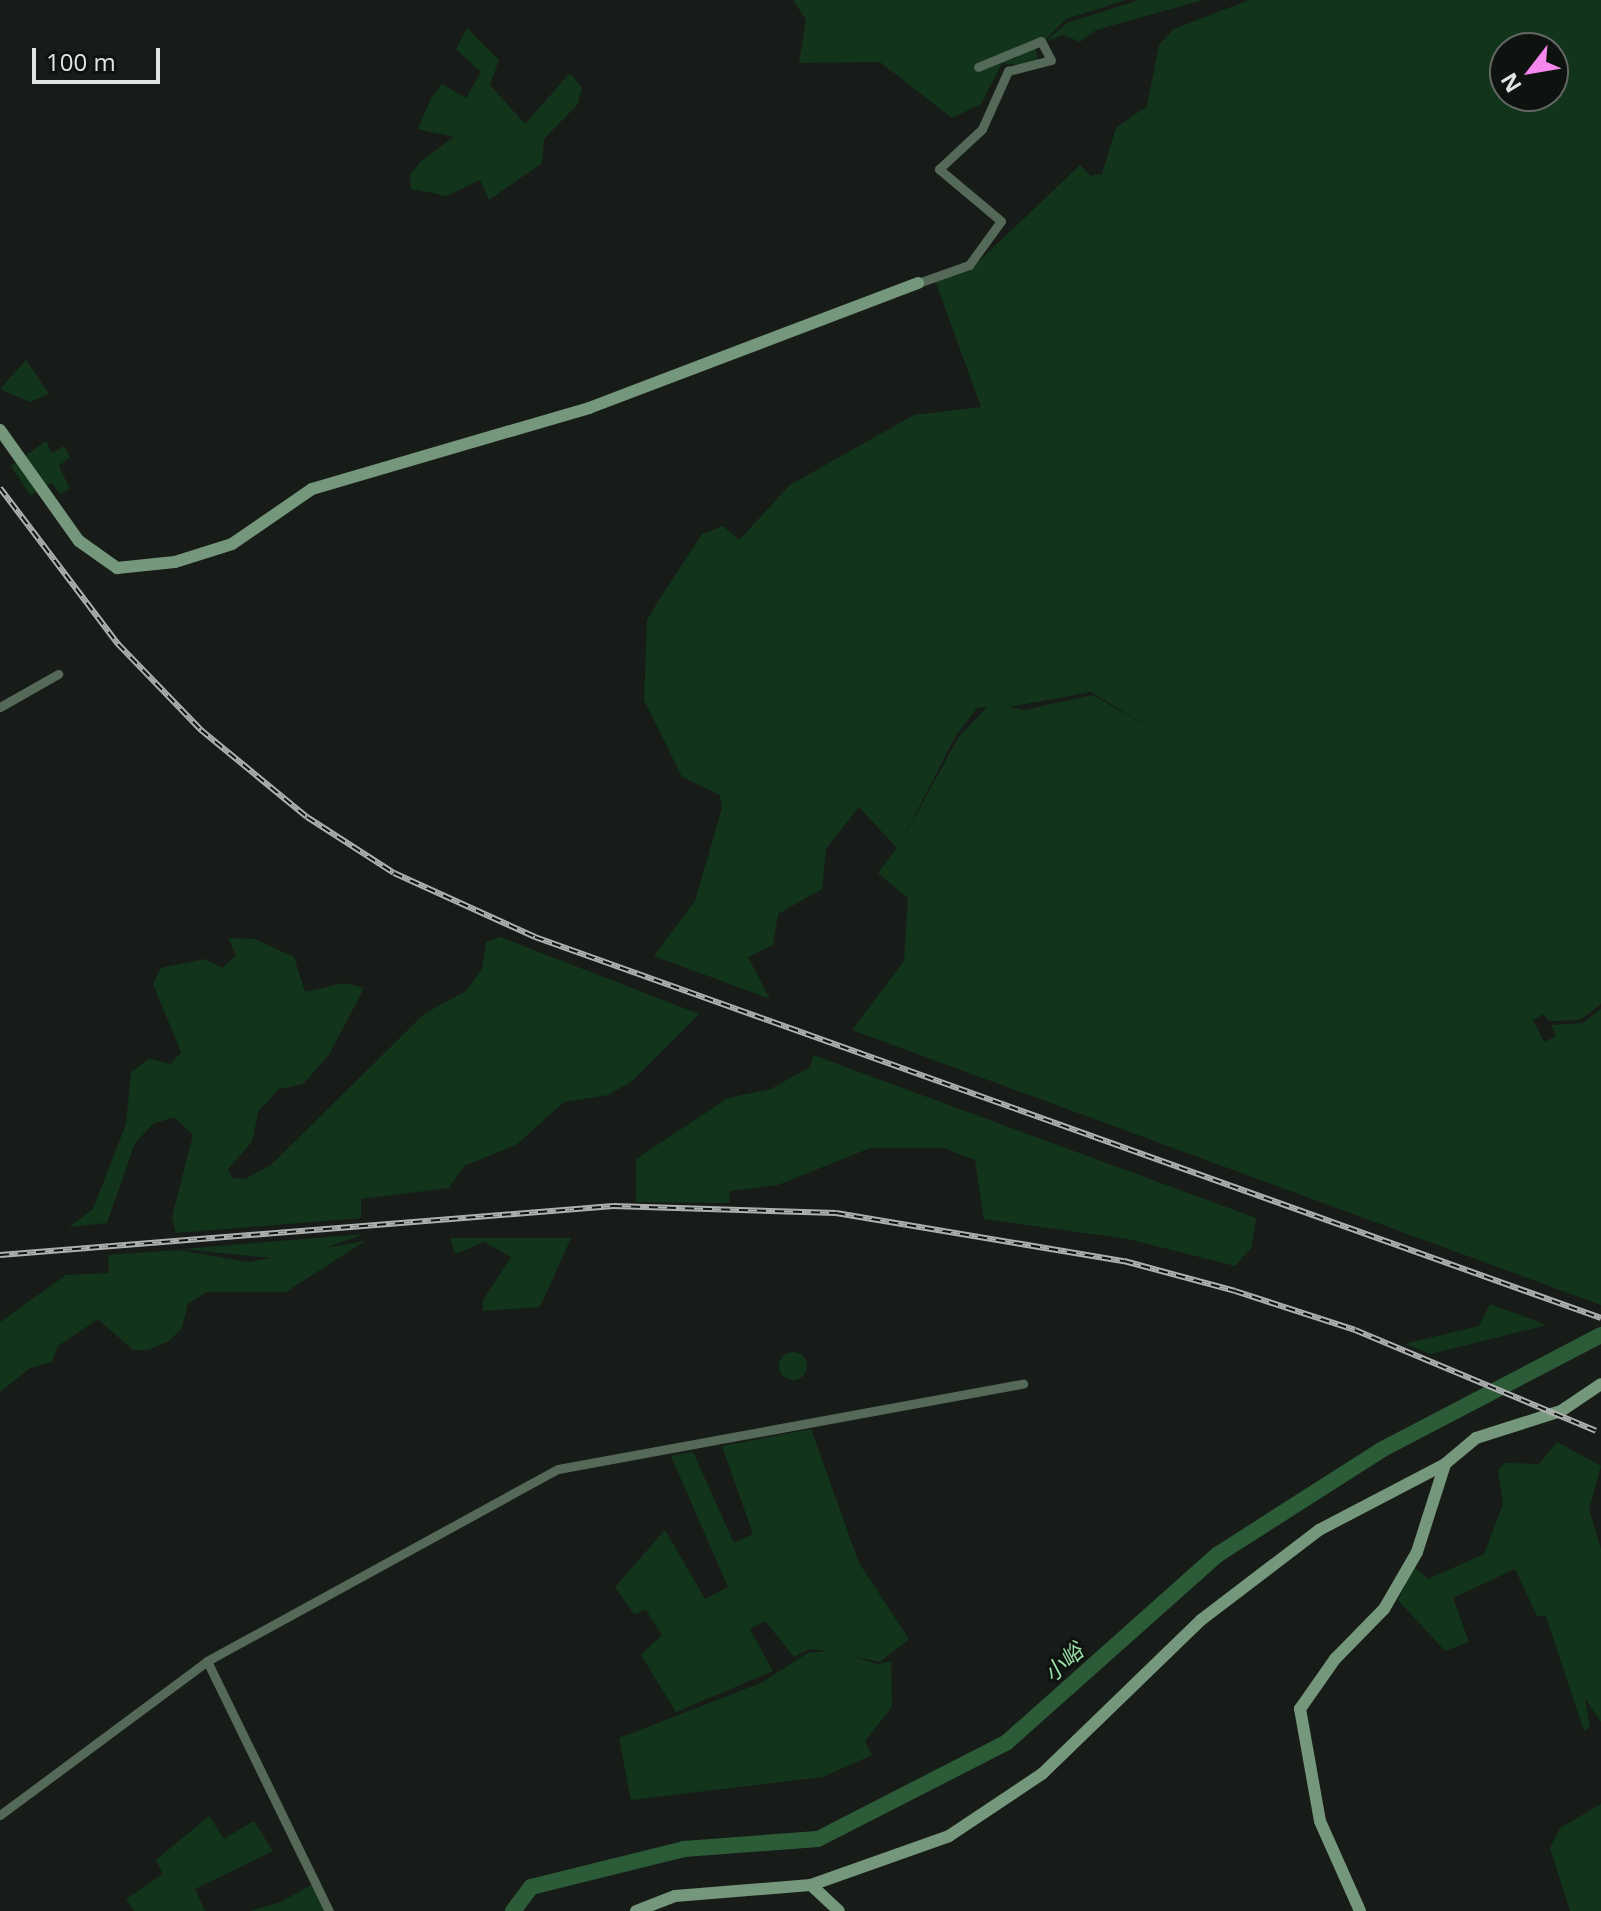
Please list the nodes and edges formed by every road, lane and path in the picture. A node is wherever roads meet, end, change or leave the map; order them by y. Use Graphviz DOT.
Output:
graph roads {
  1 [pos="978,67"];
  2 [pos="918,283"];
  3 [pos="0,430"];
  4 [pos="58,674"];
  5 [pos="0,707"];
  6 [pos="1023,1384"];
  7 [pos="1601,1384"];
  8 [pos="1445,1464"];
  9 [pos="207,1661"];
  10 [pos="0,1815"];
  11 [pos="811,1885"];
  12 [pos="329,1911"];
  13 [pos="636,1911"];
  14 [pos="839,1911"];
  15 [pos="1360,1911"];
  1 -- 2 [label="street"];
  2 -- 3 [label="street"];
  4 -- 5 [label="street"];
  6 -- 9 [label="street"];
  7 -- 8 [label="street"];
  8 -- 11 [label="street"];
  8 -- 15 [label="street"];
  9 -- 10 [label="street"];
  9 -- 12 [label="street"];
  11 -- 13 [label="street"];
  11 -- 14 [label="street"];
}
